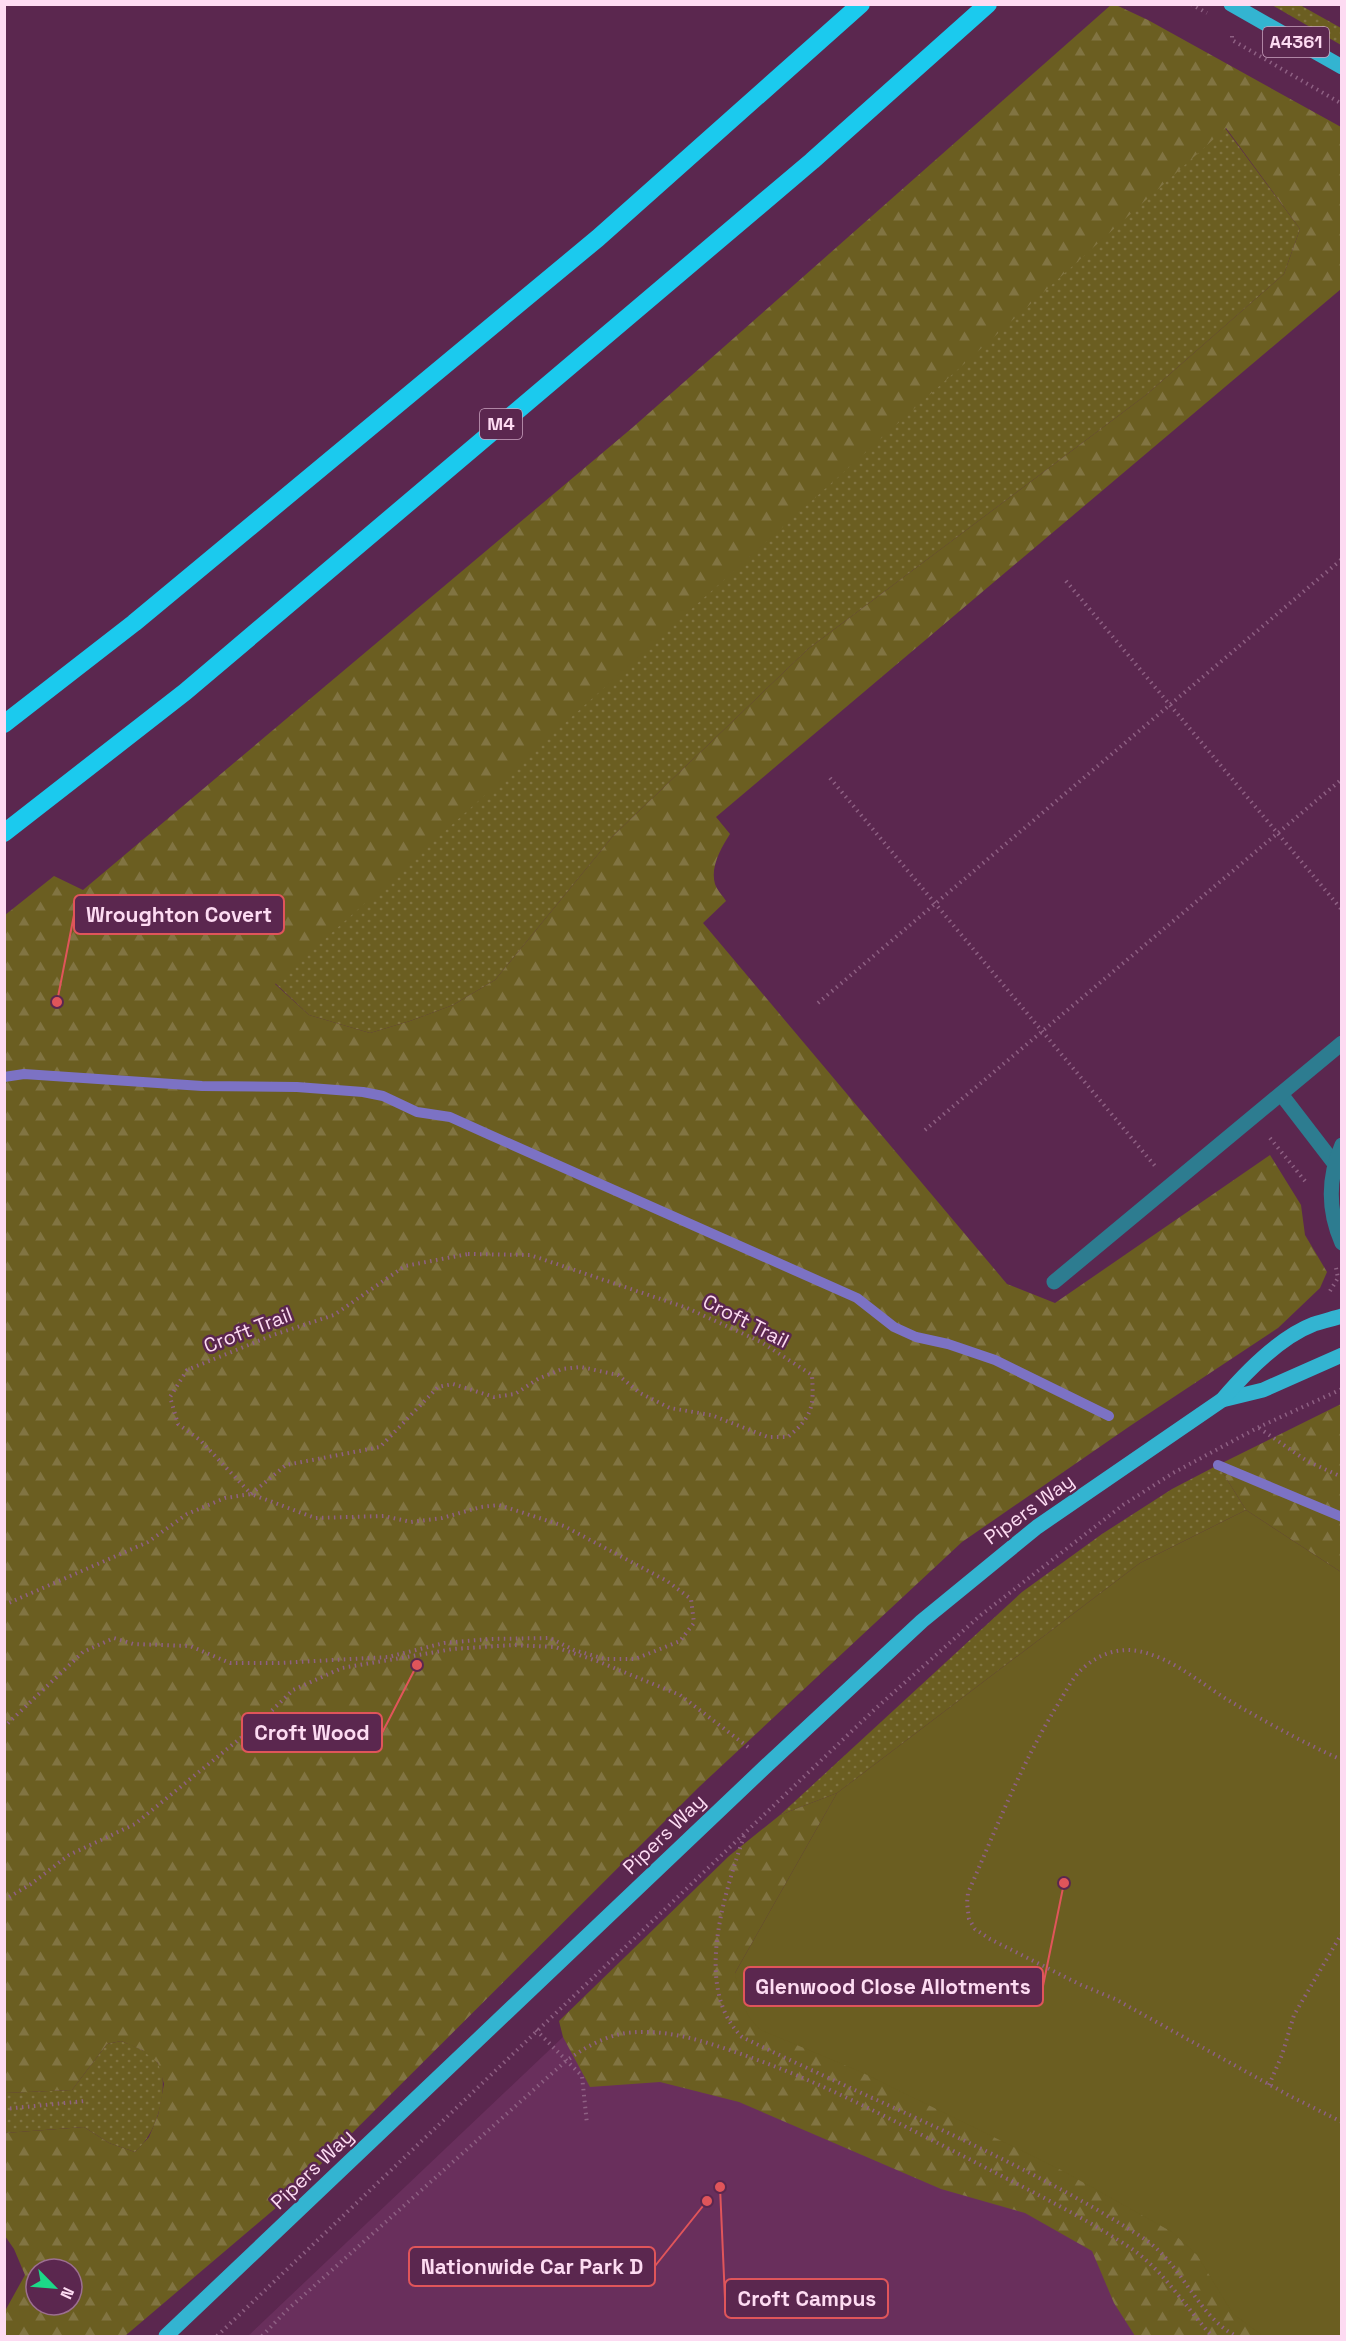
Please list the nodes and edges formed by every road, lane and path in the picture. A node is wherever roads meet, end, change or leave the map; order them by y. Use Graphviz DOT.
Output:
graph roads {
  1 [pos="861,4"];
  2 [pos="987,4"];
  3 [pos="1231,4"];
  4 [pos="1232,40"];
  5 [pos="1341,67"];
  6 [pos="1341,104"];
  7 [pos="1341,559"];
  8 [pos="1066,581"];
  9 [pos="1170,705"];
  10 [pos="4,724"];
  11 [pos="830,778"];
  12 [pos="1341,779"];
  13 [pos="4,833"];
  14 [pos="1277,834"];
  15 [pos="936,904"];
  16 [pos="1341,910"];
  17 [pos="818,1003"];
  18 [pos="1042,1031"];
  19 [pos="1341,1043"];
  20 [pos="1281,1094"];
  21 [pos="1296,1114"];
  22 [pos="926,1130"];
  23 [pos="1260,1144"];
  24 [pos="1341,1145"];
  25 [pos="1334,1163"];
  26 [pos="1172,1185"];
  27 [pos="1341,1243"];
  28 [pos="1054,1282"];
  29 [pos="1341,1316"];
  30 [pos="1341,1355"];
  31 [pos="1341,1389"];
  32 [pos="1222,1400"];
  33 [pos="1259,1428"];
  34 [pos="1341,1477"];
  35 [pos="251,1494"];
  36 [pos="4,1605"];
  37 [pos="4,1727"];
  38 [pos="1341,1760"];
  39 [pos="766,1766"];
  40 [pos="790,1791"];
  41 [pos="744,1835"];
  42 [pos="4,1900"];
  43 [pos="1341,1933"];
  44 [pos="536,2030"];
  45 [pos="566,2061"];
  46 [pos="1269,2085"];
  47 [pos="85,2101"];
  48 [pos="4,2109"];
  49 [pos="1341,2122"];
  50 [pos="587,2124"];
  51 [pos="166,2337"];
  52 [pos="217,2337"];
  53 [pos="262,2337"];
  54 [pos="1212,2337"];
  55 [pos="1236,2337"];
  1 -- 10 [label="highway"];
  2 -- 13 [label="highway, M4"];
  3 -- 5 [label="main road, A4361"];
  4 -- 6 [label="path"];
  7 -- 9 [label="path"];
  8 -- 9 [label="path"];
  9 -- 14 [label="path"];
  9 -- 15 [label="path"];
  11 -- 15 [label="path"];
  12 -- 14 [label="path"];
  14 -- 16 [label="path"];
  14 -- 18 [label="path"];
  15 -- 17 [label="path"];
  15 -- 18 [label="path"];
  18 -- 22 [label="path"];
  18 -- 26 [label="path"];
  19 -- 20 [label="lane"];
  20 -- 21 [label="lane"];
  20 -- 26 [label="lane"];
  21 -- 23 [label="path"];
  21 -- 25 [label="lane"];
  24 -- 25 [label="lane"];
  25 -- 27 [label="lane"];
  26 -- 28 [label="lane"];
  29 -- 32 [label="main road, Pipers Way"];
  30 -- 32 [label="main road, Pipers Way"];
  31 -- 33 [label="path"];
  32 -- 39 [label="main road, Pipers Way"];
  33 -- 34 [label="path"];
  33 -- 40 [label="path"];
  35 -- 35 [label="path, Croft Trail"];
  35 -- 36 [label="path, Croft Trail"];
  35 -- 37 [label="path, Croft Trail"];
  38 -- 46 [label="path"];
  39 -- 40 [label="path"];
  39 -- 42 [label="path"];
  39 -- 51 [label="main road, Pipers Way"];
  40 -- 41 [label="path"];
  41 -- 44 [label="path"];
  41 -- 55 [label="path"];
  43 -- 46 [label="path"];
  44 -- 45 [label="path"];
  44 -- 52 [label="path"];
  45 -- 50 [label="path"];
  45 -- 53 [label="path"];
  45 -- 54 [label="path"];
  46 -- 49 [label="path"];
  47 -- 48 [label="path"];
}
